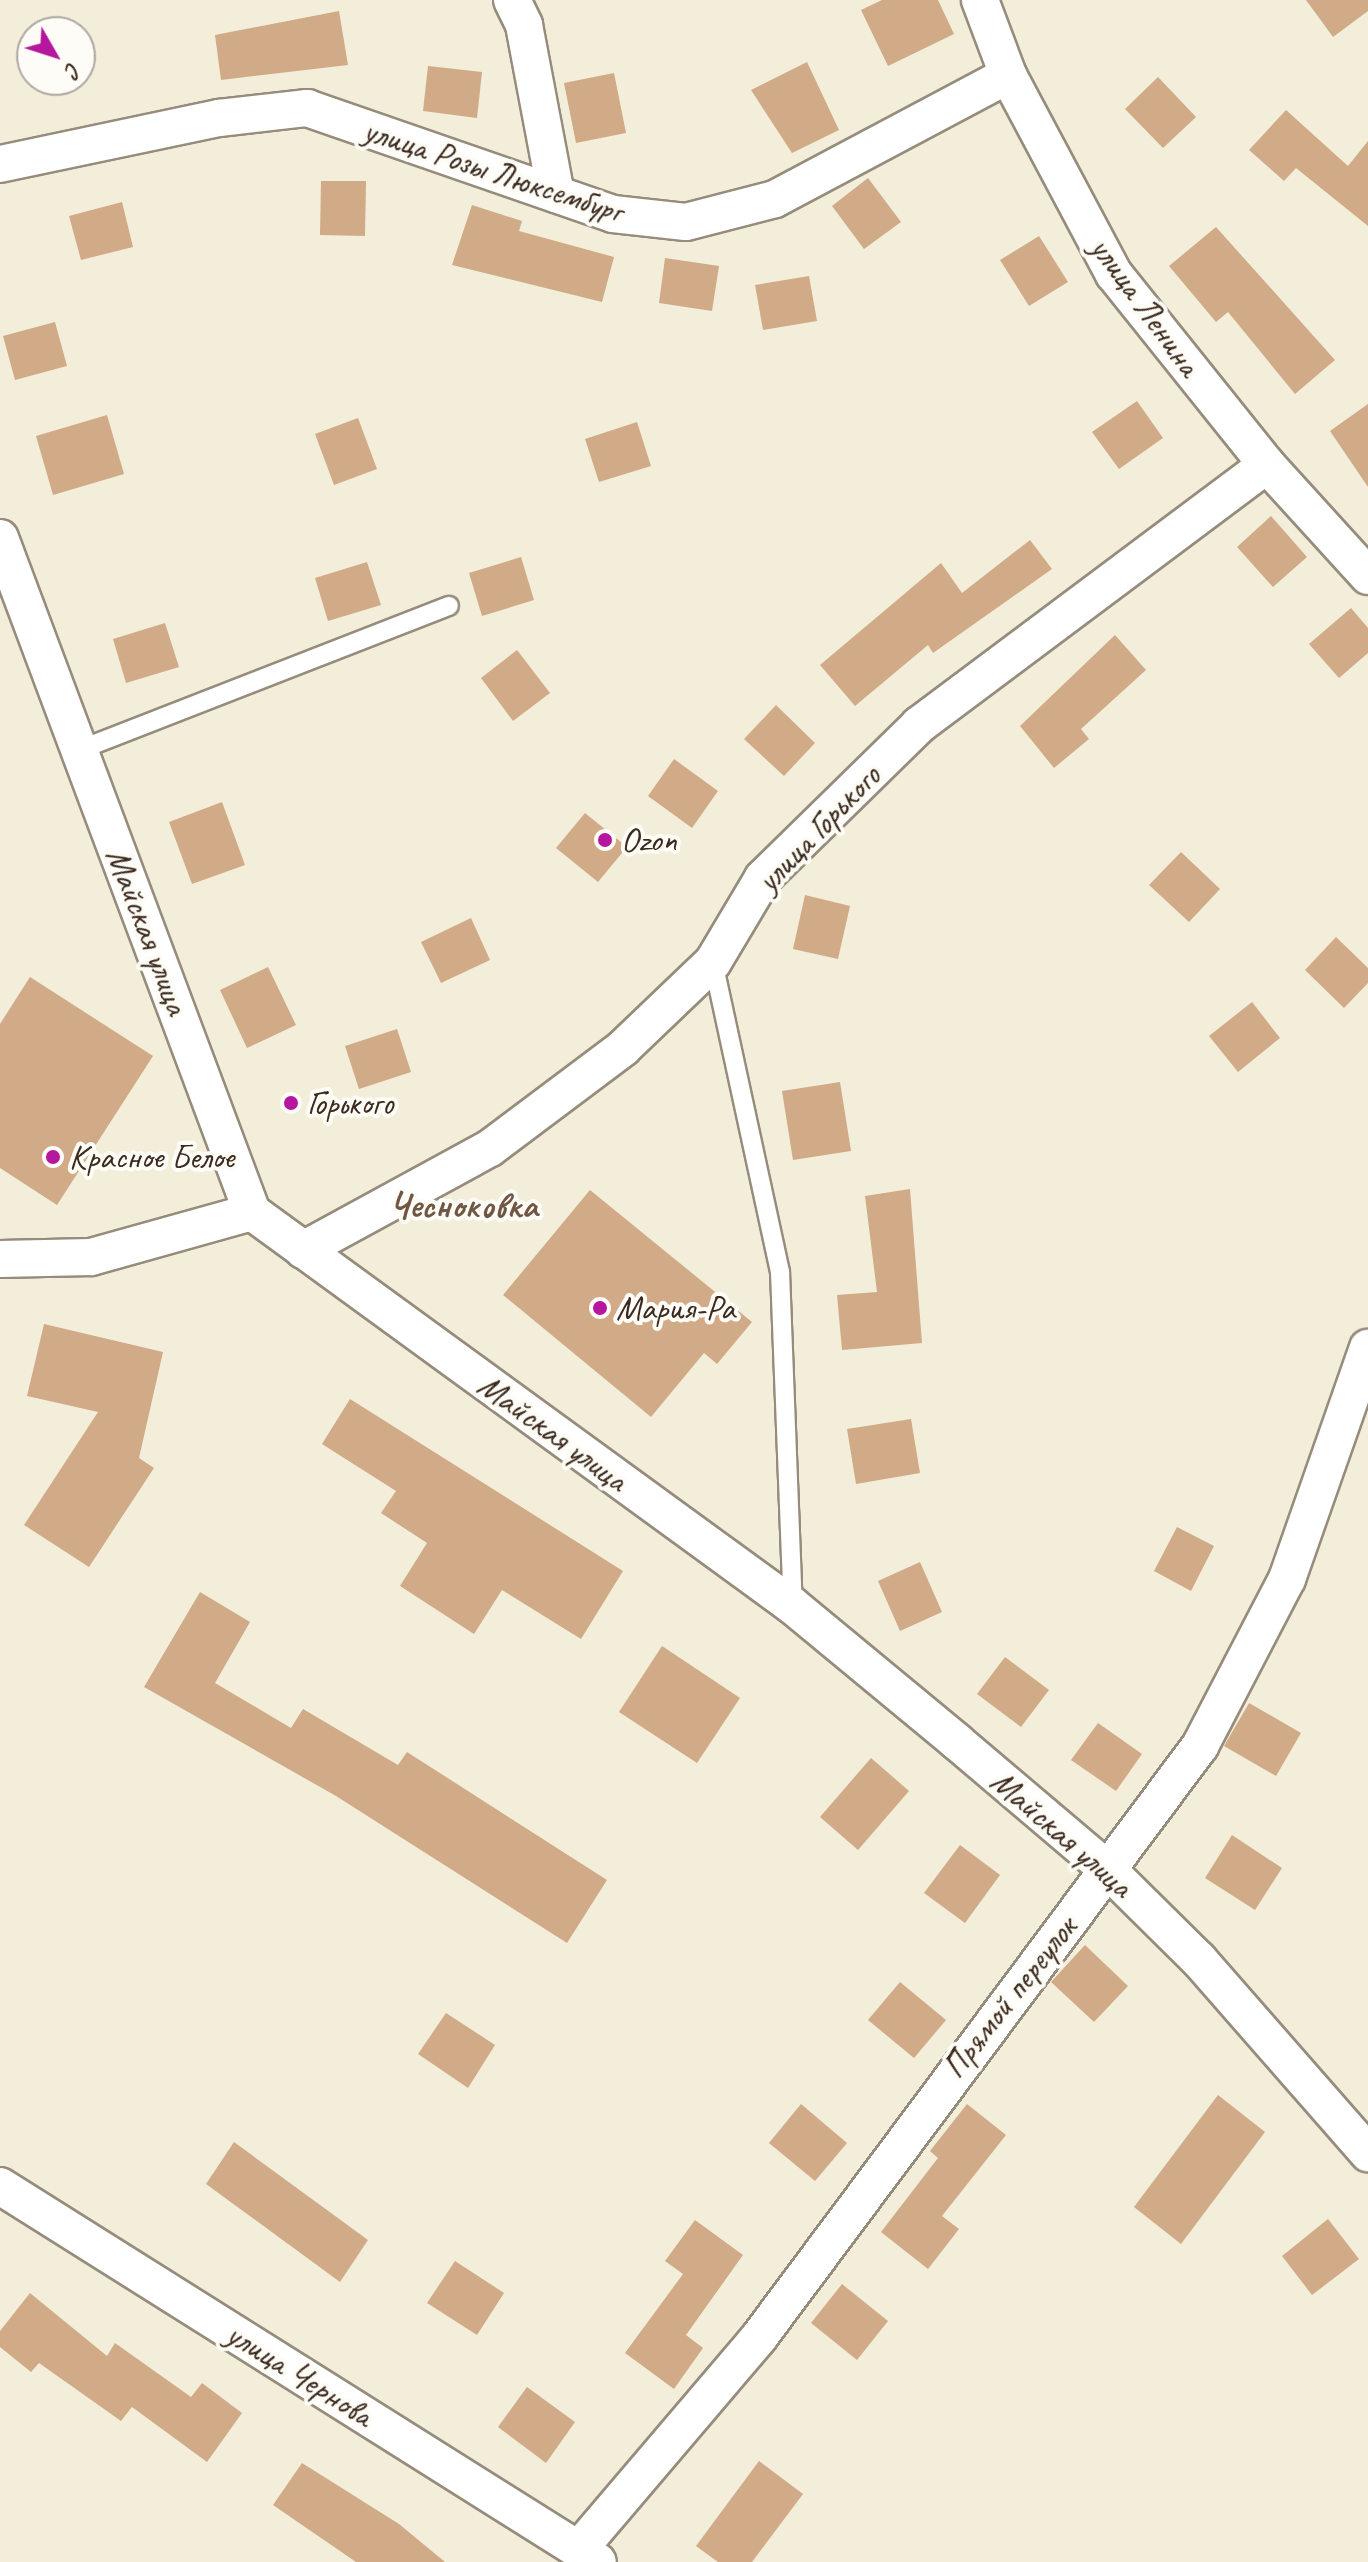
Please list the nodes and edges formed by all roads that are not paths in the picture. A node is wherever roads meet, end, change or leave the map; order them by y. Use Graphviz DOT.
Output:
graph roads {
  1 [pos="512,0"];
  2 [pos="980,0"];
  3 [pos="1008,75"];
  4 [pos="0,164"];
  5 [pos="556,194"];
  6 [pos="1267,465"];
  7 [pos="0,538"];
  8 [pos="1368,576"];
  9 [pos="449,606"];
  10 [pos="79,750"];
  11 [pos="713,962"];
  12 [pos="252,1212"];
  13 [pos="303,1250"];
  14 [pos="0,1259"];
  15 [pos="1368,1348"];
  16 [pos="793,1606"];
  17 [pos="1107,1869"];
  18 [pos="1368,2153"];
  19 [pos="0,2186"];
  20 [pos="589,2555"];
  1 -- 5 [label="street"];
  2 -- 3 [label="street, улица Ленина"];
  3 -- 5 [label="street, улица Розы Люксембург"];
  3 -- 6 [label="street, улица Ленина"];
  4 -- 5 [label="street, улица Розы Люксембург"];
  6 -- 8 [label="street, улица Ленина"];
  6 -- 11 [label="street, улица Горького"];
  7 -- 10 [label="street, Майская улица"];
  9 -- 10 [label="lane"];
  10 -- 12 [label="street, Майская улица"];
  11 -- 13 [label="street, улица Горького"];
  11 -- 16 [label="lane"];
  12 -- 13 [label="street, Майская улица"];
  12 -- 14 [label="street"];
  13 -- 16 [label="street, Майская улица"];
  15 -- 17 [label="street, Прямой переулок"];
  16 -- 17 [label="street, Майская улица"];
  17 -- 18 [label="street, Майская улица"];
  17 -- 20 [label="street, Прямой переулок"];
  19 -- 20 [label="street, улица Чернова"];
}
